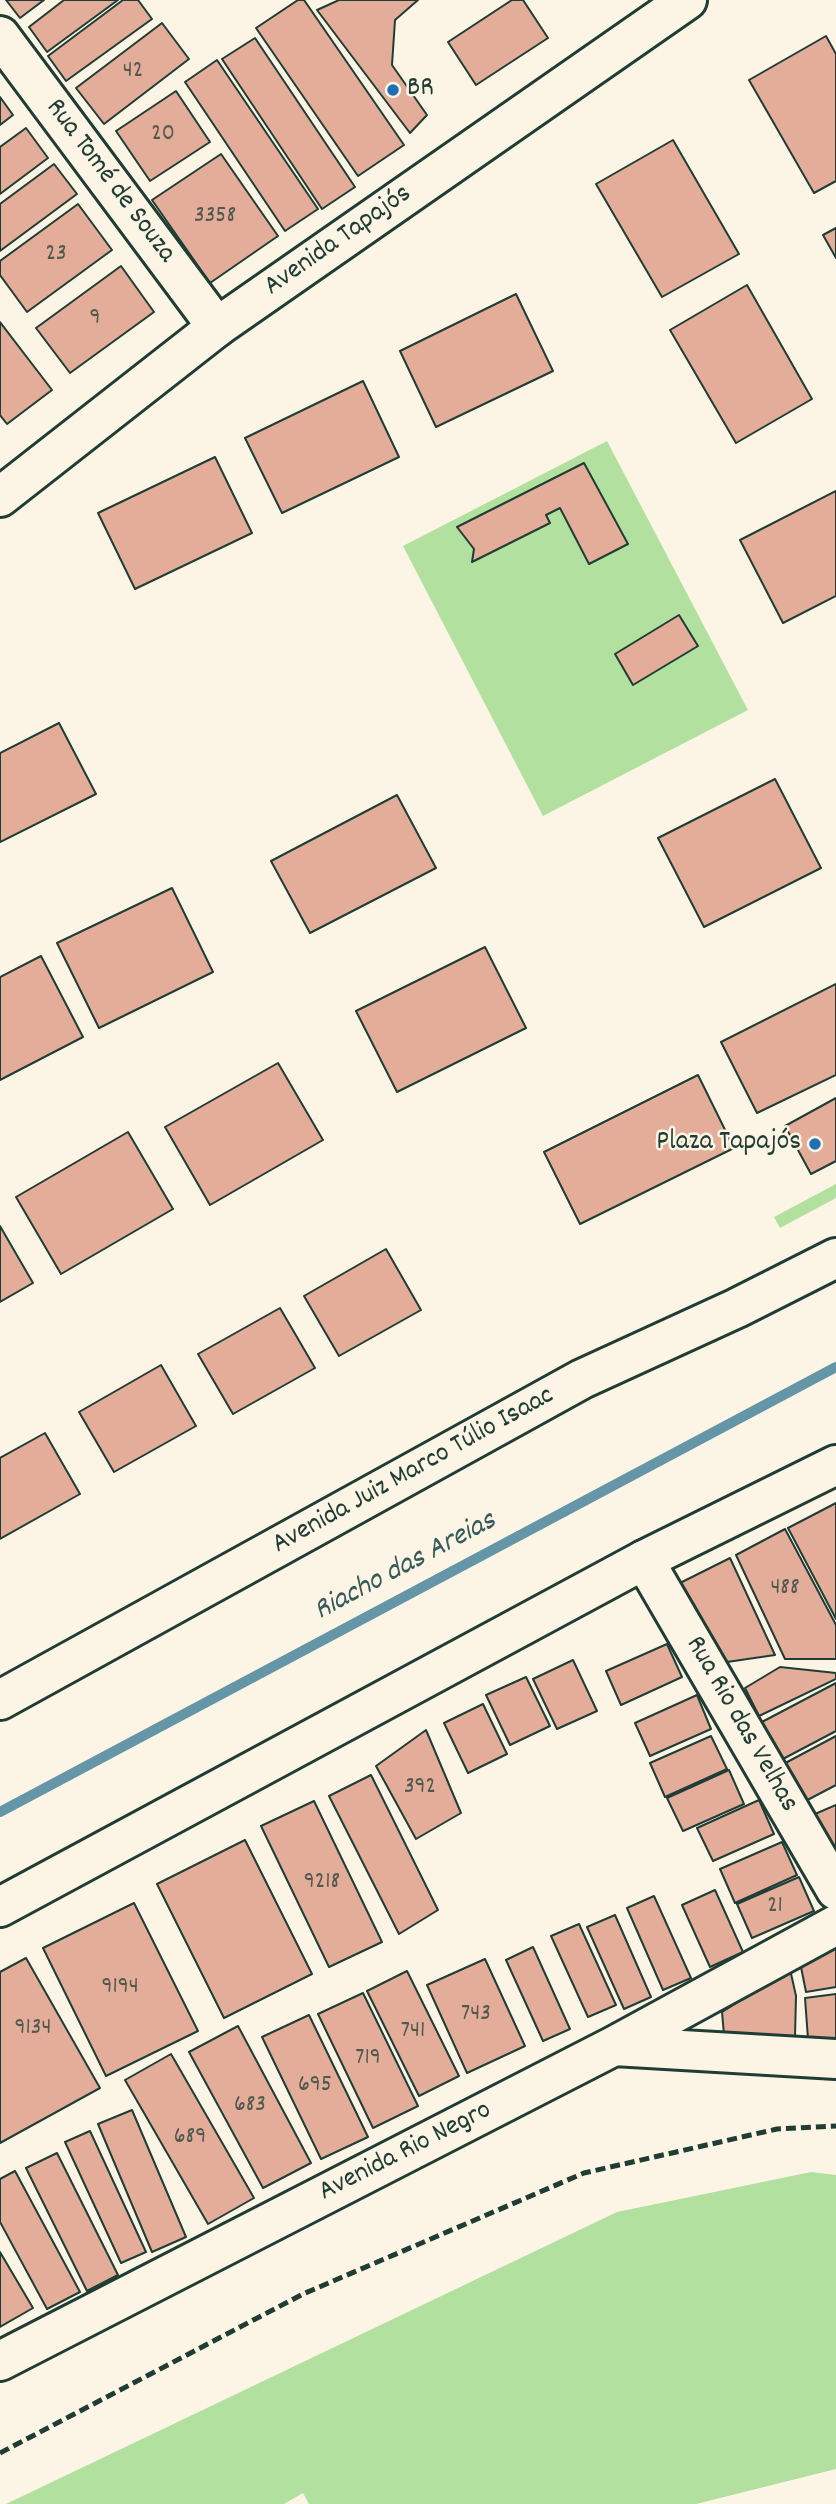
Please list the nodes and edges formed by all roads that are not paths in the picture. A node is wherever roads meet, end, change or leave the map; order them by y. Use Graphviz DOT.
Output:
graph roads {
  1 [pos="687,0"];
  2 [pos="0,36"];
  3 [pos="217,327"];
  4 [pos="0,497"];
  5 [pos="836,1258"];
  6 [pos="836,1465"];
  7 [pos="644,1560"];
  8 [pos="0,1700"];
  9 [pos="836,1890"];
  10 [pos="0,1907"];
  11 [pos="836,1925"];
  12 [pos="614,2046"];
  13 [pos="836,2059"];
  14 [pos="0,2361"];
  1 -- 3 [label="main road, Avenida Tapajós"];
  2 -- 3 [label="main road, Rua Tomé de Souza"];
  3 -- 4 [label="main road, Avenida Tapajós"];
  5 -- 8 [label="main road, Avenida Juiz Marco Túlio Isaac"];
  6 -- 7 [label="main road"];
  7 -- 9 [label="main road, Rua Rio das Velhas"];
  7 -- 10 [label="main road"];
  11 -- 12 [label="main road, Avenida Rio Negro"];
  12 -- 13 [label="main road"];
  12 -- 14 [label="main road, Avenida Rio Negro"];
}
